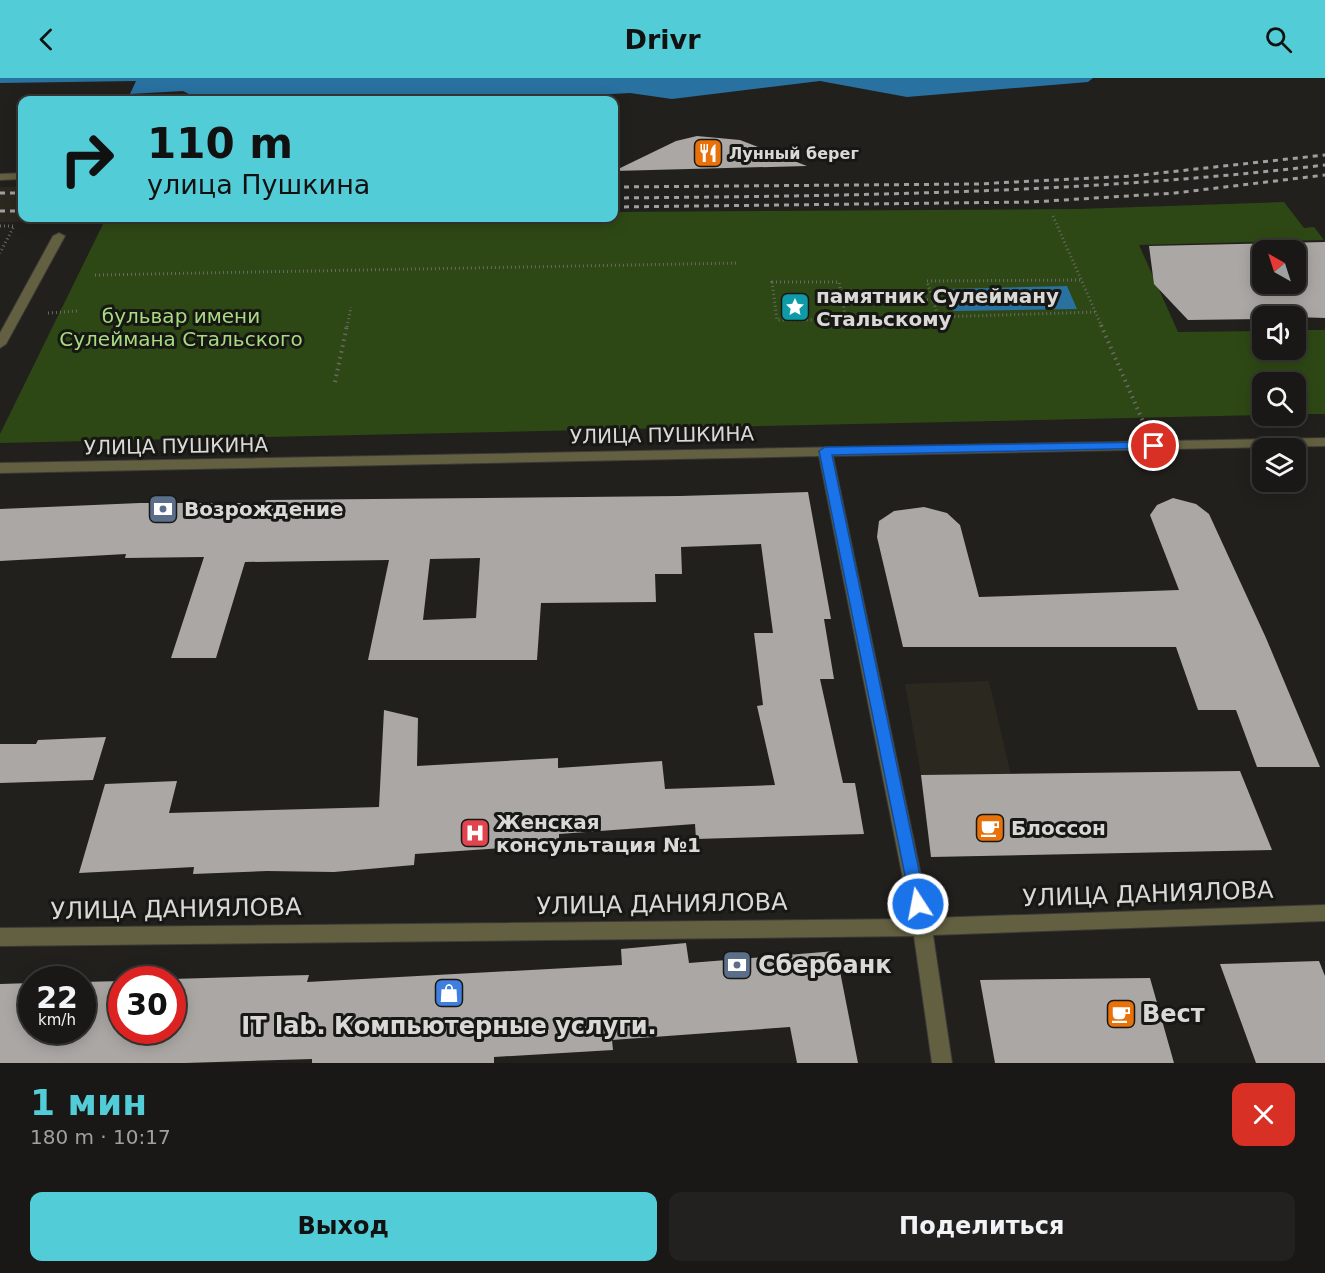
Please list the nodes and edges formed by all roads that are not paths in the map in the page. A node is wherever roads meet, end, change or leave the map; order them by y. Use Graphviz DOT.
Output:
graph roads {
  1 [pos="18,176"];
  2 [pos="0,177"];
  3 [pos="59,236"];
  4 [pos="0,344"];
  5 [pos="1325,442"];
  6 [pos="825,451"];
  7 [pos="0,468"];
  8 [pos="1325,913"];
  9 [pos="922,927"];
  10 [pos="0,937"];
  11 [pos="942,1063"];
  1 -- 2 [label="street"];
  3 -- 4 [label="street"];
  5 -- 6 [label="street, УЛИЦА ПУШКИНА"];
  6 -- 7 [label="street, УЛИЦА ПУШКИНА"];
  6 -- 9 [label="street"];
  8 -- 9 [label="street, УЛИЦА ДАНИЯЛОВА"];
  9 -- 10 [label="street, УЛИЦА ДАНИЯЛОВА"];
  9 -- 11 [label="street"];
}
